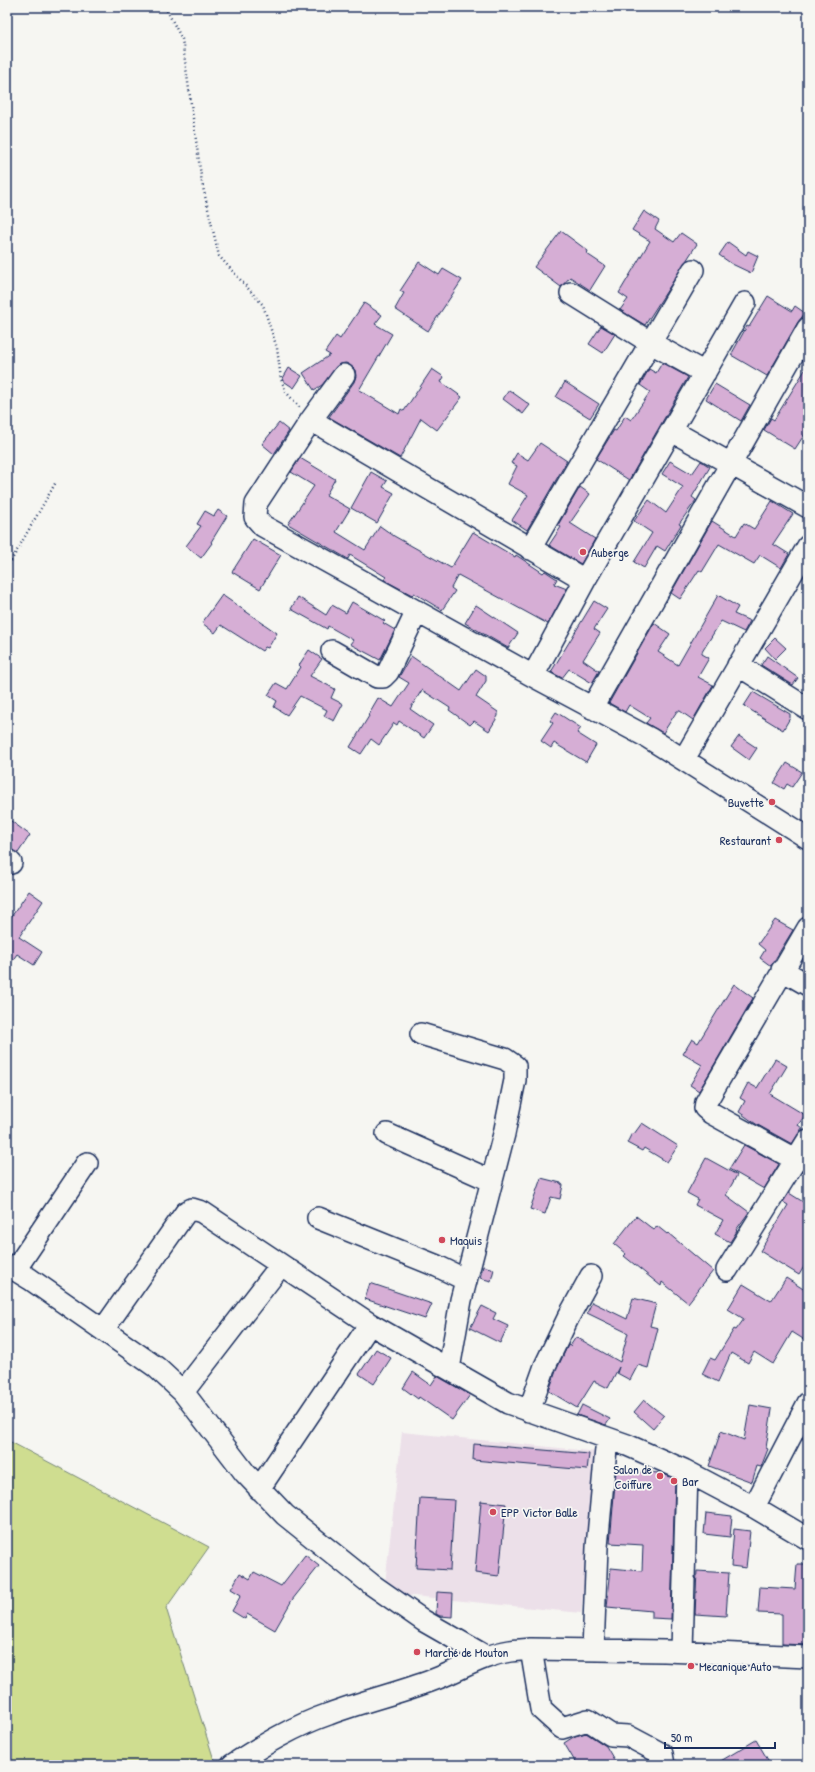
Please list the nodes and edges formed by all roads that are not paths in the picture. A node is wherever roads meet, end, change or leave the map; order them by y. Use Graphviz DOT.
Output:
graph roads {
  1 [pos="693,270"];
  2 [pos="571,293"];
  3 [pos="745,303"];
  4 [pos="808,328"];
  5 [pos="651,344"];
  6 [pos="704,374"];
  7 [pos="344,375"];
  8 [pos="311,420"];
  9 [pos="672,431"];
  10 [pos="730,463"];
  11 [pos="808,507"];
  12 [pos="808,546"];
  13 [pos="530,549"];
  14 [pos="801,575"];
  15 [pos="585,580"];
  16 [pos="416,611"];
  17 [pos="332,651"];
  18 [pos="738,665"];
  19 [pos="533,676"];
  20 [pos="592,708"];
  21 [pos="808,709"];
  22 [pos="684,759"];
  23 [pos="808,838"];
  24 [pos="808,928"];
  25 [pos="782,970"];
  26 [pos="808,984"];
  27 [pos="421,1034"];
  28 [pos="387,1134"];
  29 [pos="808,1140"];
  30 [pos="796,1160"];
  31 [pos="87,1163"];
  32 [pos="492,1180"];
  33 [pos="318,1218"];
  34 [pos="281,1265"];
  35 [pos="11,1268"];
  36 [pos="726,1270"];
  37 [pos="591,1276"];
  38 [pos="466,1280"];
  39 [pos="370,1324"];
  40 [pos="102,1330"];
  41 [pos="449,1369"];
  42 [pos="183,1392"];
  43 [pos="808,1405"];
  44 [pos="529,1411"];
  45 [pos="607,1438"];
  46 [pos="687,1472"];
  47 [pos="259,1489"];
  48 [pos="754,1507"];
  49 [pos="808,1539"];
  50 [pos="531,1649"];
  51 [pos="593,1650"];
  52 [pos="682,1652"];
  53 [pos="487,1657"];
  54 [pos="808,1657"];
  55 [pos="232,1765"];
  56 [pos="664,1765"];
  1 -- 5 [label="street"];
  2 -- 5 [label="street"];
  3 -- 6 [label="street"];
  4 -- 10 [label="street"];
  5 -- 6 [label="street"];
  5 -- 13 [label="street"];
  6 -- 9 [label="street"];
  7 -- 8 [label="street"];
  8 -- 13 [label="street"];
  8 -- 16 [label="street"];
  9 -- 10 [label="street"];
  9 -- 15 [label="street"];
  10 -- 11 [label="street"];
  10 -- 20 [label="street"];
  12 -- 14 [label="street"];
  13 -- 15 [label="street"];
  14 -- 18 [label="street"];
  15 -- 19 [label="street"];
  16 -- 17 [label="street"];
  16 -- 19 [label="street"];
  18 -- 21 [label="street"];
  18 -- 22 [label="street"];
  19 -- 20 [label="street"];
  20 -- 22 [label="street"];
  22 -- 23 [label="street"];
  24 -- 25 [label="street"];
  25 -- 26 [label="street"];
  25 -- 30 [label="street"];
  27 -- 32 [label="street"];
  28 -- 32 [label="street"];
  29 -- 30 [label="street"];
  30 -- 36 [label="street"];
  31 -- 35 [label="street"];
  32 -- 38 [label="street"];
  33 -- 38 [label="street"];
  34 -- 39 [label="street"];
  34 -- 40 [label="street"];
  34 -- 42 [label="street"];
  35 -- 40 [label="street"];
  37 -- 44 [label="street"];
  38 -- 41 [label="street"];
  39 -- 41 [label="street"];
  39 -- 47 [label="street"];
  40 -- 42 [label="street"];
  41 -- 44 [label="street"];
  42 -- 47 [label="street"];
  43 -- 48 [label="street"];
  44 -- 45 [label="street"];
  45 -- 46 [label="street"];
  45 -- 51 [label="street"];
  46 -- 48 [label="street"];
  46 -- 52 [label="street"];
  47 -- 53 [label="street"];
  48 -- 49 [label="street"];
  50 -- 51 [label="street"];
  50 -- 53 [label="street"];
  50 -- 56 [label="street"];
  51 -- 52 [label="street"];
  52 -- 54 [label="street"];
  53 -- 55 [label="street"];
}
